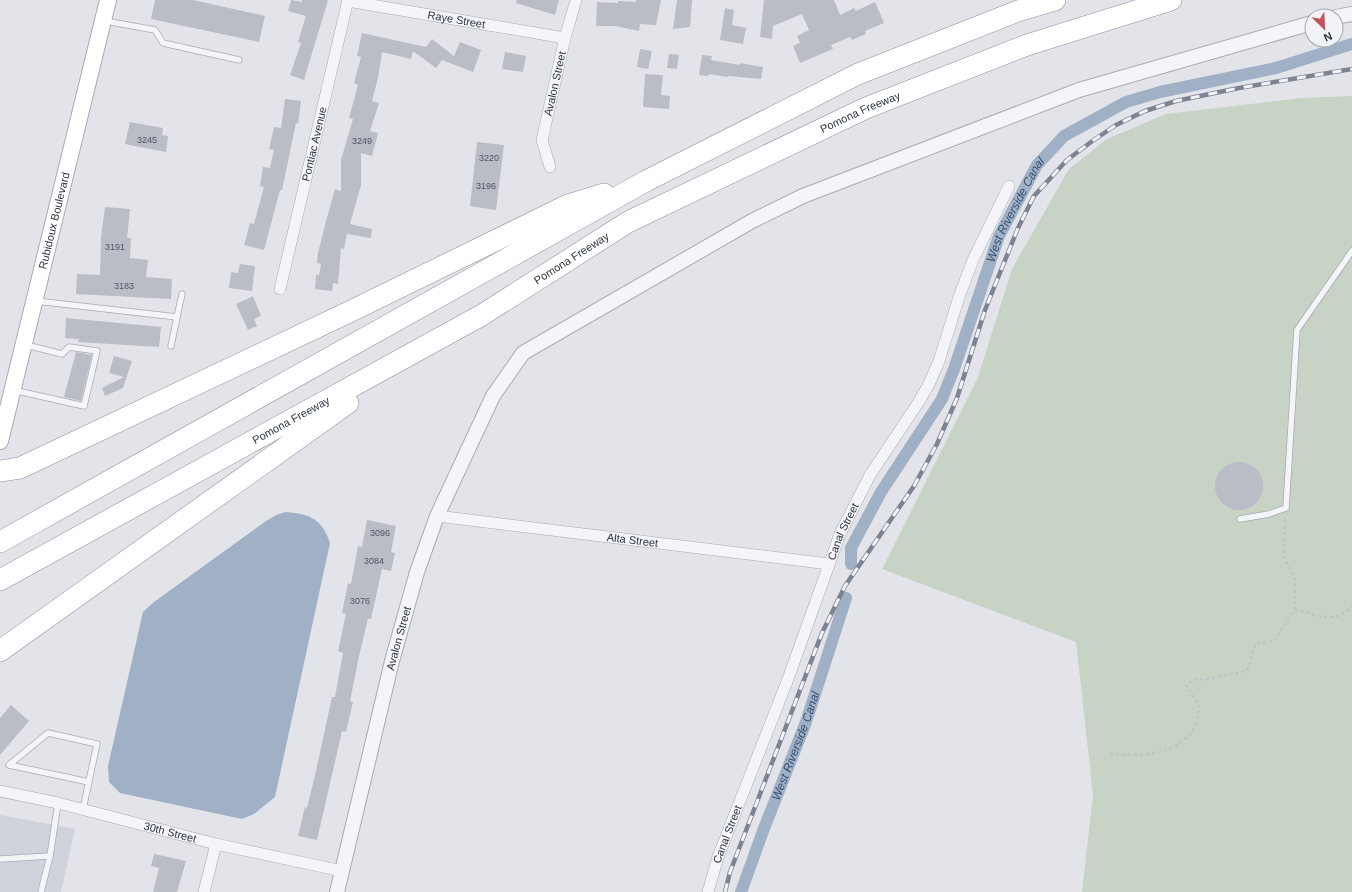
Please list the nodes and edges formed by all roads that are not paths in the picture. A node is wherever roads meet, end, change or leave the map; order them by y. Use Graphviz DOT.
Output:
graph roads {
  1 [pos="108,0"];
  2 [pos="576,0"];
  3 [pos="1055,0"];
  4 [pos="1172,0"];
  5 [pos="348,1"];
  6 [pos="103,21"];
  7 [pos="1304,25"];
  8 [pos="565,38"];
  9 [pos="239,60"];
  10 [pos="550,166"];
  11 [pos="646,181"];
  12 [pos="1009,186"];
  13 [pos="1352,251"];
  14 [pos="280,289"];
  15 [pos="182,294"];
  16 [pos="34,301"];
  17 [pos="482,315"];
  18 [pos="177,317"];
  19 [pos="24,344"];
  20 [pos="171,346"];
  21 [pos="12,390"];
  22 [pos="0,441"];
  23 [pos="0,471"];
  24 [pos="437,516"];
  25 [pos="1240,519"];
  26 [pos="0,542"];
  27 [pos="829,564"];
  28 [pos="0,580"];
  29 [pos="0,651"];
  30 [pos="89,782"];
  31 [pos="0,791"];
  32 [pos="58,803"];
  33 [pos="83,809"];
  34 [pos="216,844"];
  35 [pos="50,856"];
  36 [pos="0,859"];
  37 [pos="342,872"];
  38 [pos="41,892"];
  39 [pos="204,892"];
  40 [pos="337,892"];
  41 [pos="708,892"];
  1 -- 6 [label="main road, Rubidoux Boulevard"];
  2 -- 8 [label="street, Avalon Street"];
  3 -- 11 [label="highway"];
  4 -- 17 [label="highway, Pomona Freeway"];
  5 -- 8 [label="street, Raye Street"];
  5 -- 14 [label="street, Pontiac Avenue"];
  6 -- 9 [label="lane"];
  6 -- 16 [label="main road, Rubidoux Boulevard"];
  7 -- 24 [label="street, Avalon Street"];
  8 -- 10 [label="street, Avalon Street"];
  11 -- 23 [label="highway"];
  11 -- 26 [label="highway"];
  12 -- 27 [label="street, Canal Street"];
  13 -- 25 [label="lane"];
  15 -- 18 [label="lane"];
  16 -- 18 [label="lane"];
  16 -- 19 [label="main road, Rubidoux Boulevard"];
  17 -- 28 [label="highway, Pomona Freeway"];
  17 -- 29 [label="highway"];
  18 -- 20 [label="lane"];
  19 -- 21 [label="main road, Rubidoux Boulevard"];
  19 -- 21 [label="lane"];
  21 -- 22 [label="main road, Rubidoux Boulevard"];
  24 -- 27 [label="street, Alta Street"];
  24 -- 37 [label="street, Avalon Street"];
  27 -- 41 [label="street, Canal Street"];
  30 -- 30 [label="lane"];
  30 -- 33 [label="lane"];
  31 -- 32 [label="street, 30th Street"];
  32 -- 33 [label="street, 30th Street"];
  32 -- 35 [label="lane"];
  33 -- 34 [label="street, 30th Street"];
  34 -- 37 [label="street, 30th Street"];
  34 -- 39 [label="street"];
  35 -- 36 [label="lane"];
  35 -- 38 [label="lane"];
  37 -- 40 [label="street, Avalon Street"];
}
